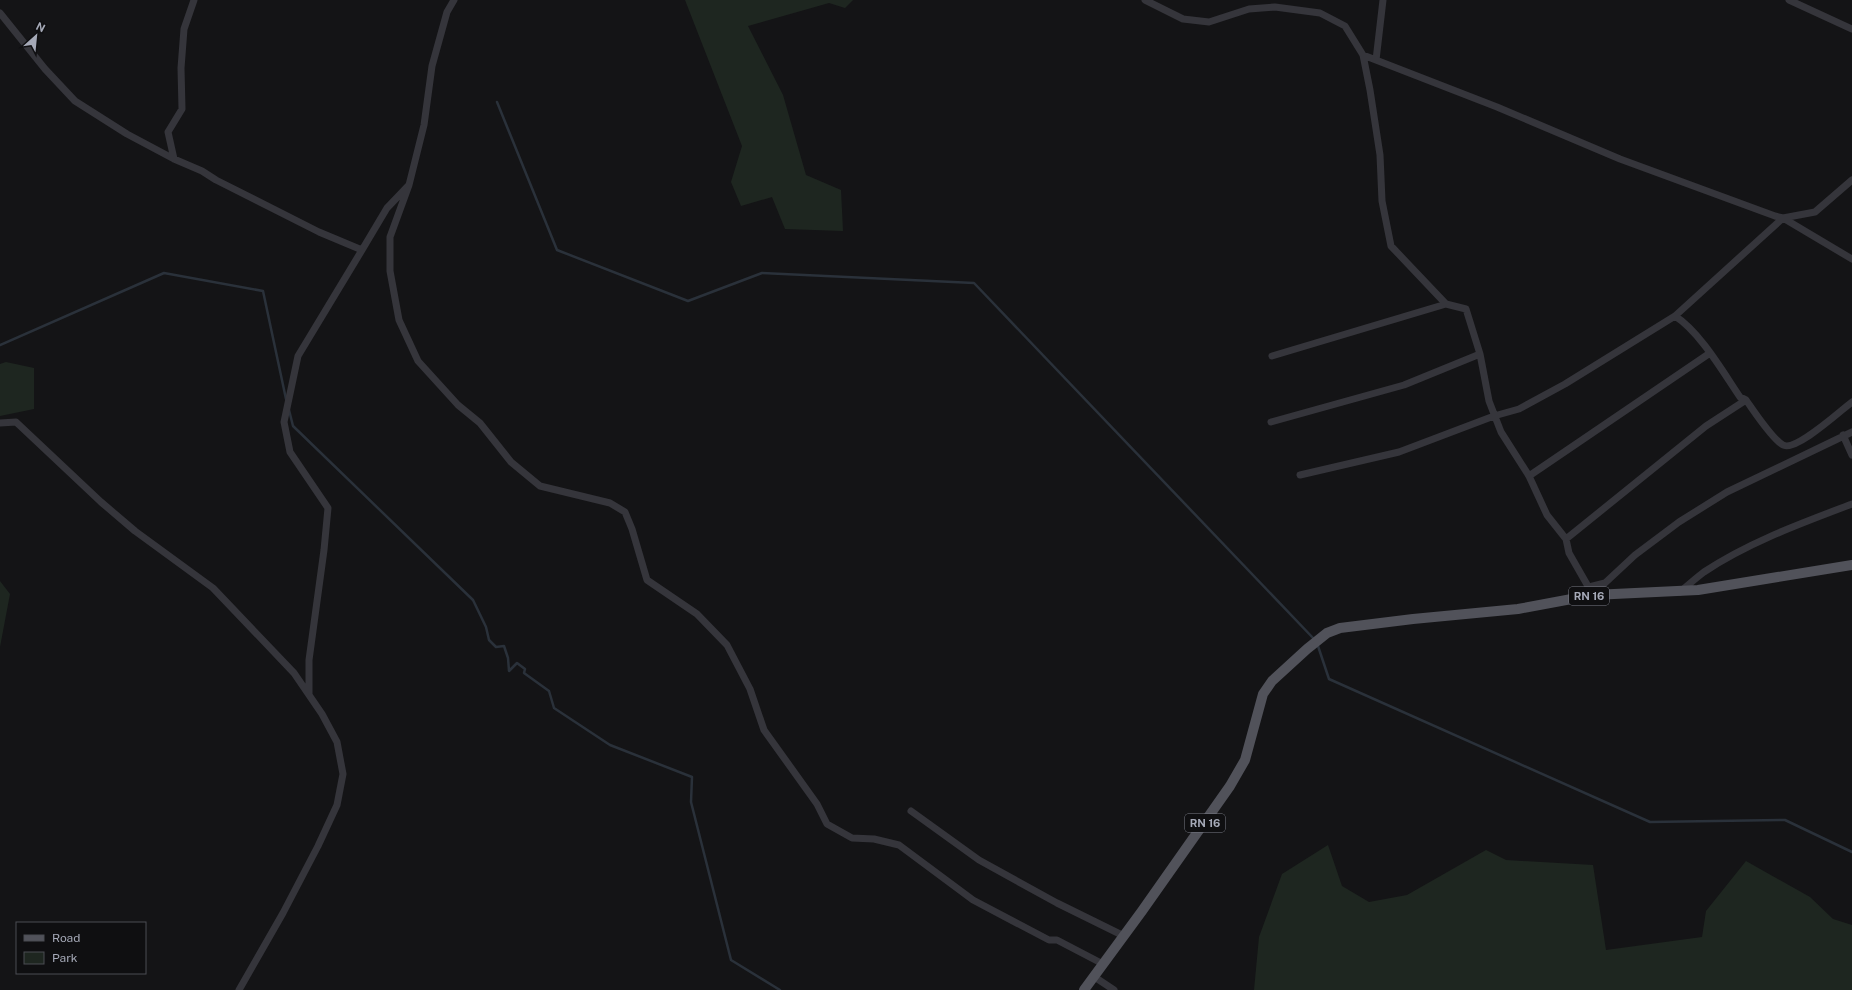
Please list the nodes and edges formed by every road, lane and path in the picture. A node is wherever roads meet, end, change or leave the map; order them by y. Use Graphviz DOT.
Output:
graph roads {
  1 [pos="194,0"];
  2 [pos="454,0"];
  3 [pos="1145,0"];
  4 [pos="1383,0"];
  5 [pos="1789,0"];
  6 [pos="0,13"];
  7 [pos="1852,29"];
  8 [pos="1363,55"];
  9 [pos="1376,60"];
  10 [pos="174,158"];
  11 [pos="1852,180"];
  12 [pos="409,185"];
  13 [pos="1783,218"];
  14 [pos="362,250"];
  15 [pos="1852,259"];
  16 [pos="1446,304"];
  17 [pos="1675,316"];
  18 [pos="1710,353"];
  19 [pos="1480,354"];
  20 [pos="1272,356"];
  21 [pos="1746,400"];
  22 [pos="1852,402"];
  23 [pos="1494,416"];
  24 [pos="1271,422"];
  25 [pos="0,423"];
  26 [pos="1852,432"];
  27 [pos="1843,435"];
  28 [pos="1852,455"];
  29 [pos="1300,475"];
  30 [pos="1529,476"];
  31 [pos="1852,504"];
  32 [pos="1566,539"];
  33 [pos="1852,565"];
  34 [pos="1591,591"];
  35 [pos="1680,592"];
  36 [pos="309,694"];
  37 [pos="911,812"];
  38 [pos="1124,936"];
  39 [pos="1103,964"];
  40 [pos="1093,976"];
  41 [pos="239,990"];
  42 [pos="1084,990"];
  43 [pos="1114,990"];
  1 -- 10 [label="street"];
  2 -- 12 [label="street"];
  3 -- 8 [label="street"];
  4 -- 9 [label="street"];
  5 -- 7 [label="street"];
  6 -- 10 [label="street"];
  8 -- 9 [label="street"];
  8 -- 16 [label="street"];
  9 -- 13 [label="street"];
  10 -- 14 [label="street"];
  11 -- 13 [label="street"];
  12 -- 14 [label="street"];
  12 -- 39 [label="street"];
  13 -- 15 [label="street"];
  13 -- 17 [label="street"];
  14 -- 36 [label="street"];
  16 -- 19 [label="street"];
  16 -- 20 [label="street"];
  17 -- 18 [label="street"];
  17 -- 23 [label="street"];
  18 -- 21 [label="street"];
  18 -- 30 [label="street"];
  19 -- 23 [label="street"];
  19 -- 24 [label="street"];
  21 -- 22 [label="street"];
  21 -- 32 [label="street"];
  23 -- 29 [label="street"];
  23 -- 30 [label="street"];
  25 -- 36 [label="street"];
  26 -- 27 [label="street"];
  27 -- 28 [label="street"];
  27 -- 34 [label="street"];
  30 -- 32 [label="street"];
  31 -- 35 [label="street"];
  32 -- 34 [label="street"];
  33 -- 35 [label="main road, RN 16"];
  34 -- 35 [label="main road, RN 16"];
  34 -- 38 [label="main road, RN 16"];
  36 -- 41 [label="street"];
  37 -- 38 [label="street"];
  38 -- 39 [label="main road, RN 16"];
  39 -- 40 [label="main road, RN 16"];
  40 -- 42 [label="main road, RN 16"];
  40 -- 43 [label="street"];
}
